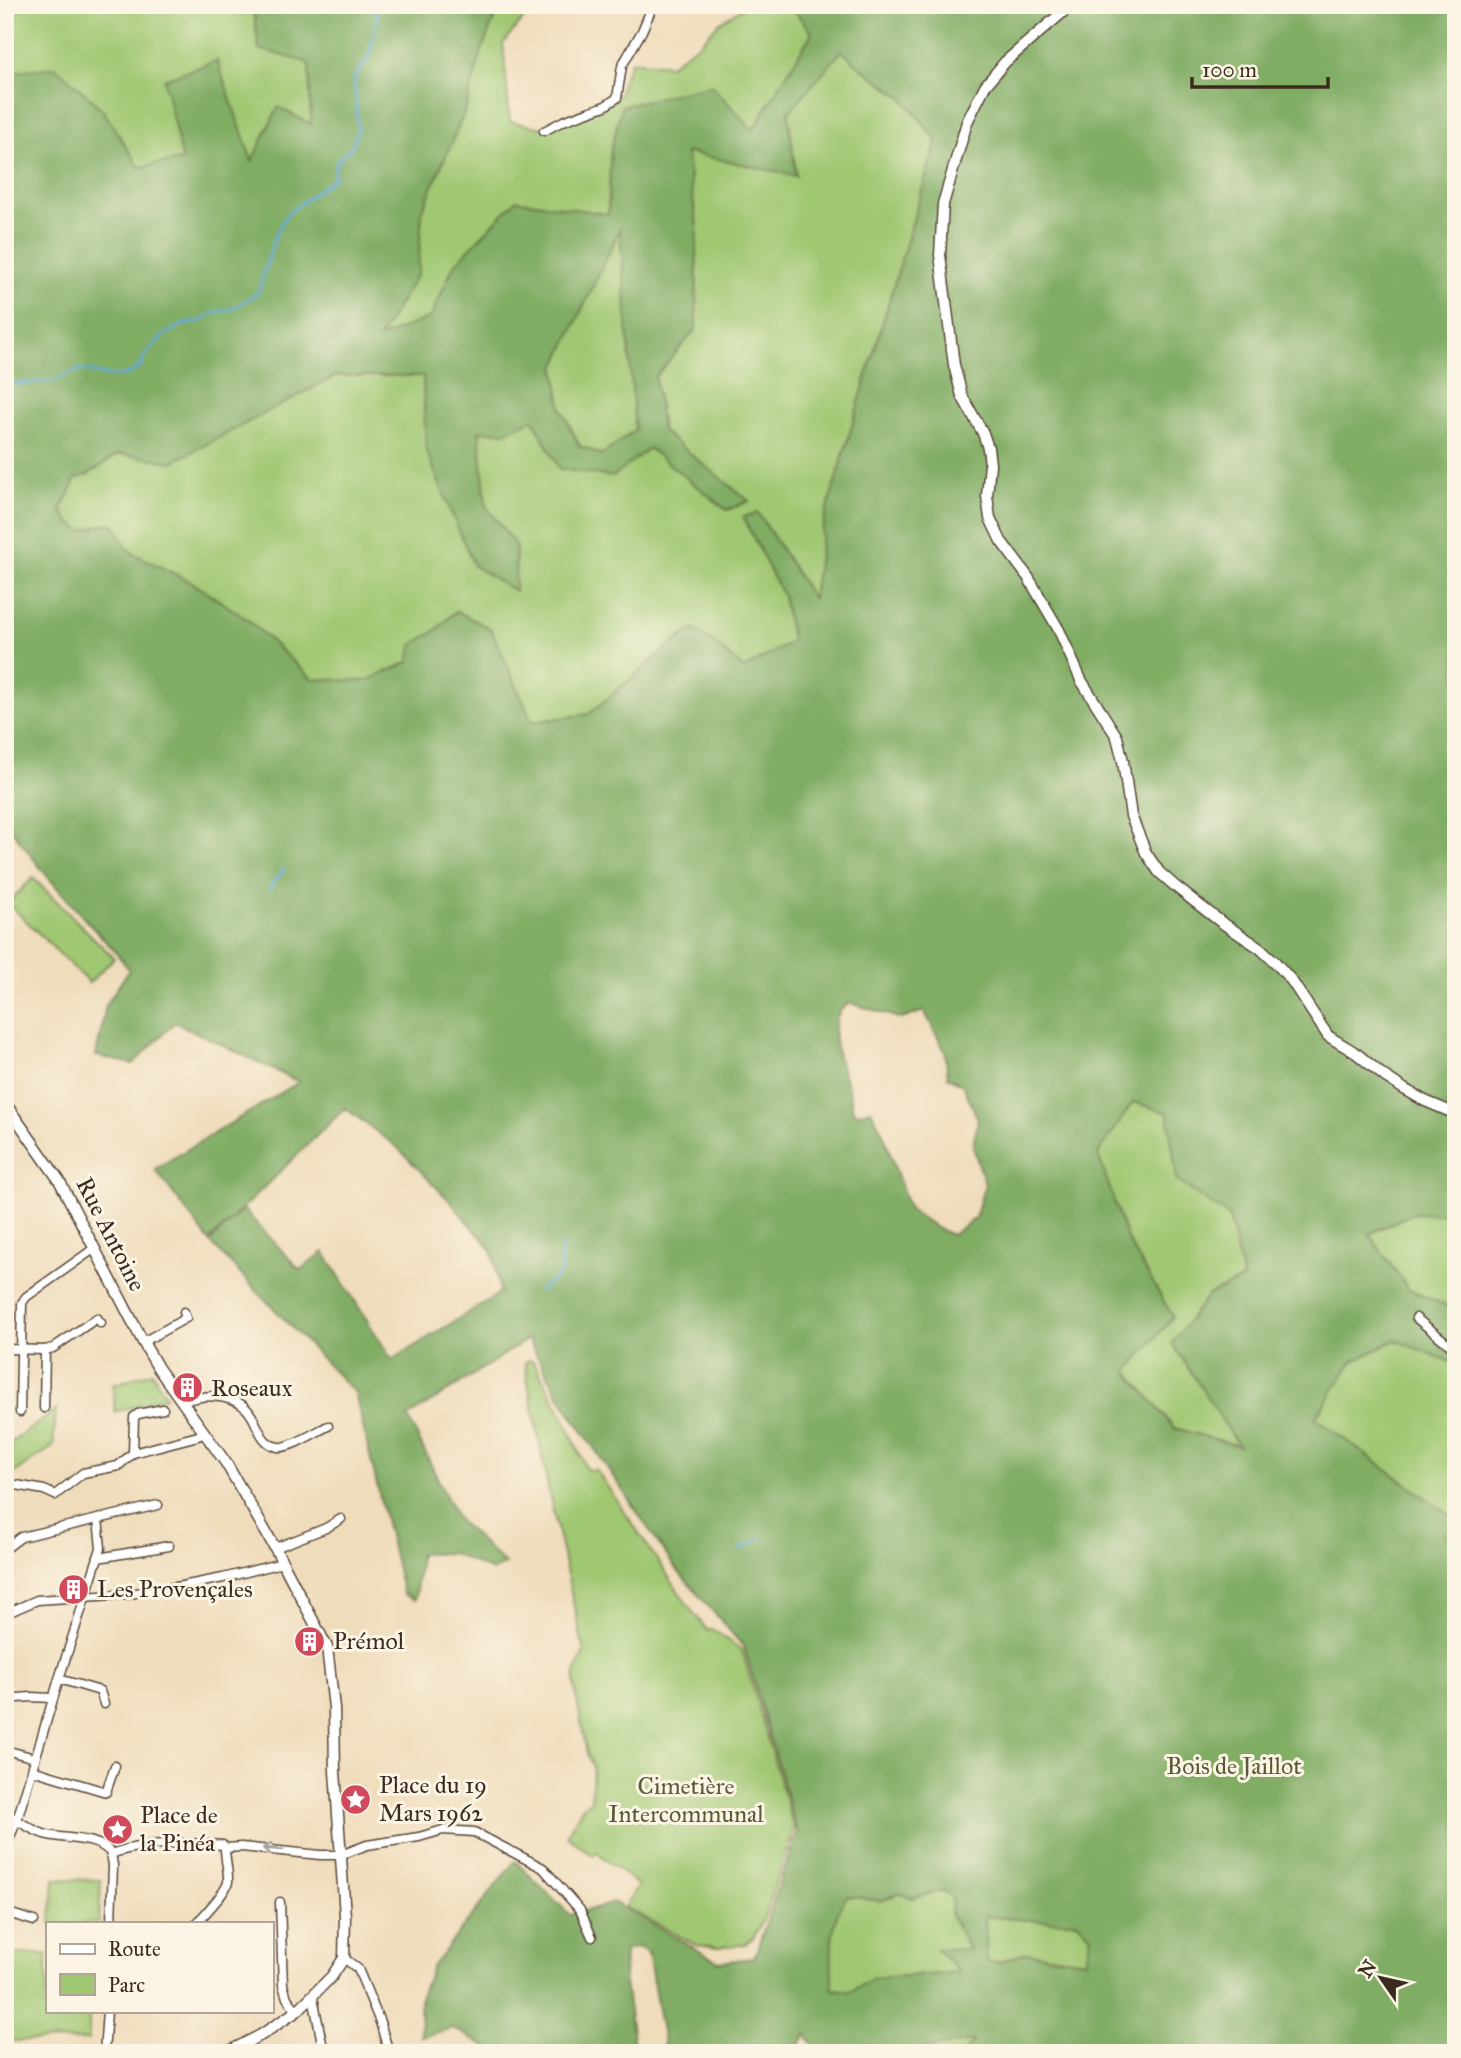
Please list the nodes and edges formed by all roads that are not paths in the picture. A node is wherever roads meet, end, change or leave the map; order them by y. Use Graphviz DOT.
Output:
graph roads {
  1 [pos="653,5"];
  2 [pos="1071,5"];
  3 [pos="544,131"];
  4 [pos="7,1111"];
  5 [pos="1456,1114"];
  6 [pos="95,1248"];
  7 [pos="184,1312"];
  8 [pos="1416,1318"];
  9 [pos="101,1323"];
  10 [pos="143,1342"];
  11 [pos="5,1349"];
  12 [pos="20,1349"];
  13 [pos="45,1350"];
  14 [pos="1456,1350"];
  15 [pos="182,1402"];
  16 [pos="44,1408"];
  17 [pos="163,1409"];
  18 [pos="20,1412"];
  19 [pos="328,1426"];
  20 [pos="204,1433"];
  21 [pos="133,1453"];
  22 [pos="5,1483"];
  23 [pos="158,1505"];
  24 [pos="98,1519"];
  25 [pos="341,1519"];
  26 [pos="169,1546"];
  27 [pos="275,1548"];
  28 [pos="5,1549"];
  29 [pos="98,1558"];
  30 [pos="282,1563"];
  31 [pos="86,1596"];
  32 [pos="5,1614"];
  33 [pos="59,1679"];
  34 [pos="53,1698"];
  35 [pos="5,1699"];
  36 [pos="104,1704"];
  37 [pos="5,1750"];
  38 [pos="35,1758"];
  39 [pos="115,1766"];
  40 [pos="32,1770"];
  41 [pos="5,1813"];
  42 [pos="17,1820"];
  43 [pos="225,1848"];
  44 [pos="5,1849"];
  45 [pos="111,1854"];
  46 [pos="341,1854"];
  47 [pos="280,1902"];
  48 [pos="5,1912"];
  49 [pos="34,1921"];
  50 [pos="111,1922"];
  51 [pos="198,1922"];
  52 [pos="592,1937"];
  53 [pos="344,1958"];
  54 [pos="313,1997"];
  55 [pos="297,2011"];
  56 [pos="107,2012"];
  57 [pos="104,2053"];
  58 [pos="226,2053"];
  59 [pos="324,2053"];
  60 [pos="389,2053"];
  1 -- 3 [label="street"];
  2 -- 5 [label="street"];
  4 -- 6 [label="street, Rue Antoine"];
  6 -- 10 [label="street, Rue Antoine"];
  6 -- 12 [label="street"];
  7 -- 10 [label="street"];
  8 -- 14 [label="street"];
  9 -- 13 [label="street"];
  10 -- 15 [label="street, Rue Antoine"];
  11 -- 12 [label="street"];
  12 -- 13 [label="street"];
  12 -- 18 [label="street"];
  13 -- 16 [label="street"];
  15 -- 19 [label="street"];
  15 -- 20 [label="street, Rue Antoine"];
  17 -- 21 [label="street"];
  20 -- 21 [label="street"];
  20 -- 27 [label="street, Rue Antoine"];
  21 -- 22 [label="street"];
  23 -- 24 [label="street"];
  24 -- 28 [label="street"];
  24 -- 29 [label="street"];
  25 -- 27 [label="street"];
  26 -- 29 [label="street"];
  27 -- 30 [label="street, Rue Antoine"];
  29 -- 31 [label="street"];
  30 -- 31 [label="street"];
  30 -- 46 [label="street, Rue Antoine"];
  31 -- 32 [label="street"];
  31 -- 33 [label="street"];
  33 -- 34 [label="street"];
  33 -- 36 [label="street"];
  34 -- 35 [label="street"];
  34 -- 38 [label="street"];
  37 -- 38 [label="street"];
  38 -- 40 [label="street"];
  39 -- 40 [label="street"];
  40 -- 42 [label="street"];
  41 -- 42 [label="street"];
  42 -- 44 [label="street"];
  42 -- 45 [label="street"];
  43 -- 45 [label="street"];
  46 -- 43 [label="street, one-way"];
  43 -- 51 [label="street"];
  45 -- 50 [label="street"];
  46 -- 52 [label="street"];
  46 -- 53 [label="street, Rue Antoine"];
  47 -- 55 [label="street"];
  48 -- 49 [label="street"];
  53 -- 54 [label="street"];
  53 -- 60 [label="street"];
  54 -- 55 [label="street"];
  54 -- 59 [label="street"];
  55 -- 58 [label="street"];
  56 -- 57 [label="street"];
}
